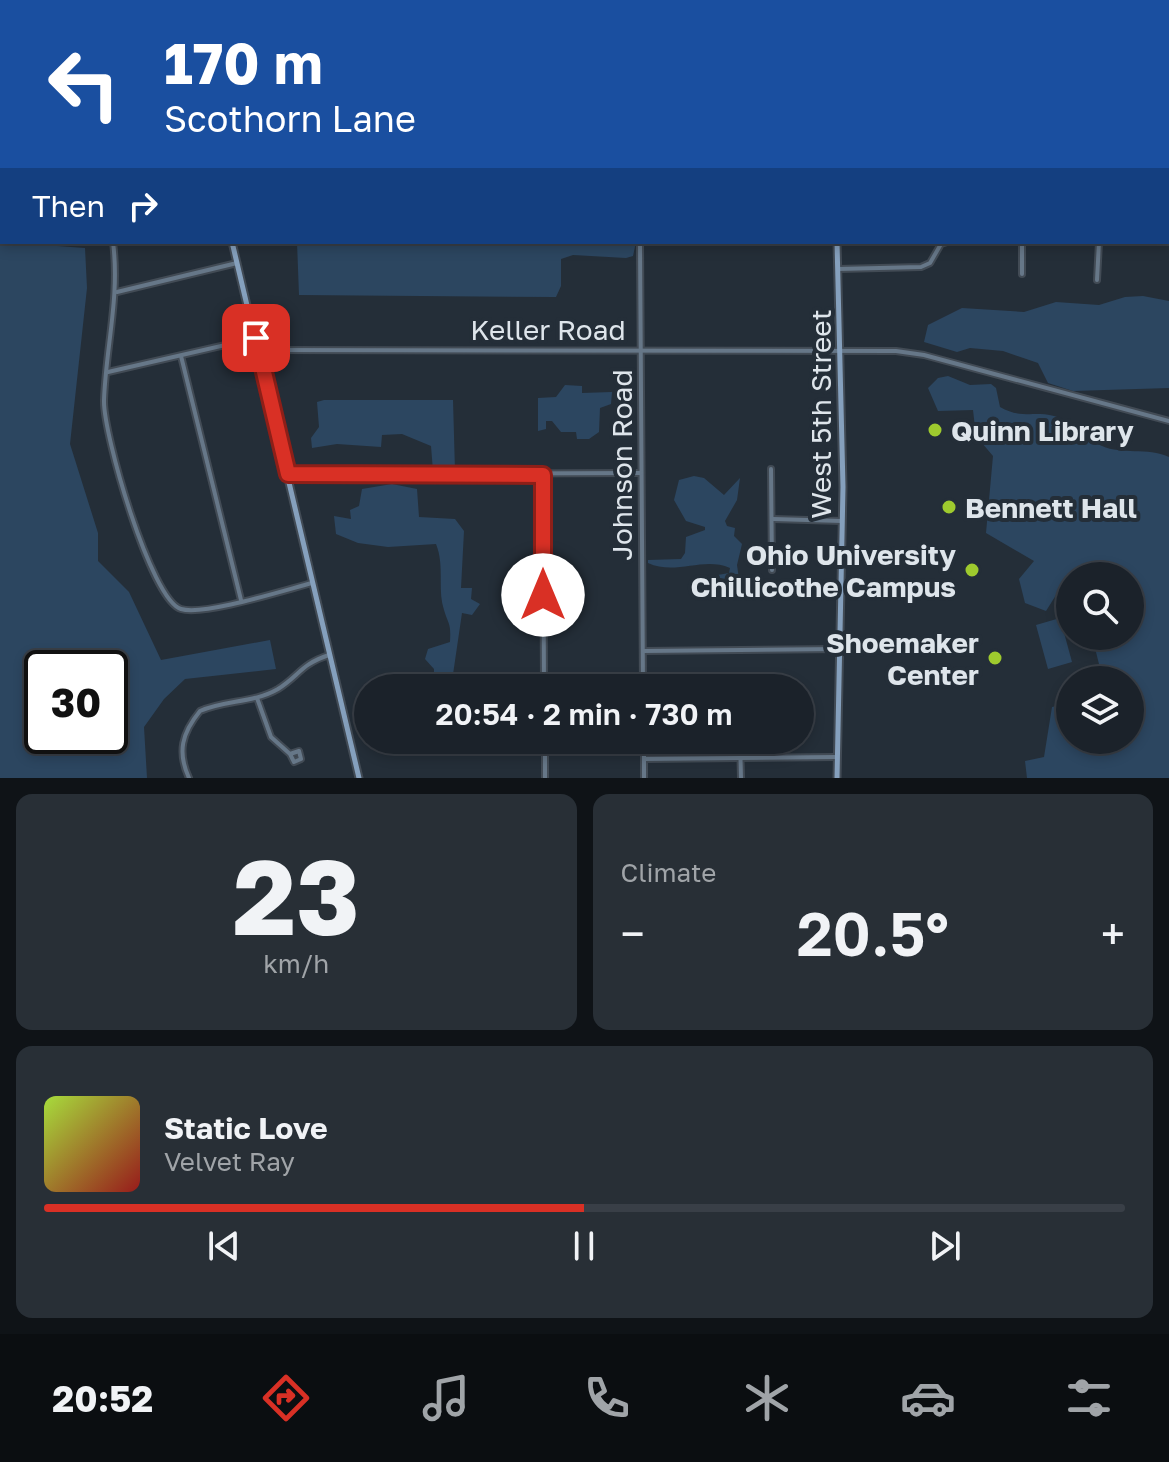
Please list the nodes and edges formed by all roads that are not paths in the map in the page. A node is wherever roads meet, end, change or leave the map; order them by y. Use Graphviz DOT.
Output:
graph roads {
  1 [pos="113,244"];
  2 [pos="232,244"];
  3 [pos="640,244"];
  4 [pos="837,244"];
  5 [pos="942,244"];
  6 [pos="1022,244"];
  7 [pos="1099,244"];
  8 [pos="237,263"];
  9 [pos="838,269"];
  10 [pos="1022,274"];
  11 [pos="1097,280"];
  12 [pos="117,292"];
  13 [pos="256,338"];
  14 [pos="640,349"];
  15 [pos="258,350"];
  16 [pos="838,350"];
  17 [pos="181,356"];
  18 [pos="108,372"];
  19 [pos="1169,421"];
  20 [pos="771,469"];
  21 [pos="641,473"];
  22 [pos="288,474"];
  23 [pos="543,475"];
  24 [pos="772,519"];
  25 [pos="842,521"];
  26 [pos="772,570"];
  27 [pos="314,583"];
  28 [pos="241,600"];
  29 [pos="840,649"];
  30 [pos="643,651"];
  31 [pos="330,655"];
  32 [pos="544,674"];
  33 [pos="643,674"];
  34 [pos="257,698"];
  35 [pos="290,754"];
  36 [pos="545,754"];
  37 [pos="644,754"];
  38 [pos="741,754"];
  39 [pos="836,757"];
  40 [pos="741,758"];
  41 [pos="644,759"];
  42 [pos="189,778"];
  43 [pos="359,778"];
  44 [pos="545,778"];
  45 [pos="644,778"];
  46 [pos="741,778"];
  47 [pos="837,778"];
  1 -- 12 [label="street"];
  2 -- 8 [label="street"];
  3 -- 14 [label="street, Johnson Road"];
  4 -- 9 [label="street, West 5th Street"];
  5 -- 9 [label="street"];
  6 -- 10 [label="street"];
  7 -- 11 [label="street"];
  8 -- 12 [label="street"];
  8 -- 13 [label="street"];
  9 -- 16 [label="street, West 5th Street"];
  12 -- 18 [label="street"];
  13 -- 15 [label="street"];
  13 -- 17 [label="street"];
  14 -- 15 [label="street, Keller Road"];
  14 -- 16 [label="street, Keller Road"];
  14 -- 21 [label="street, Johnson Road"];
  15 -- 22 [label="street"];
  16 -- 19 [label="street, Keller Road"];
  16 -- 25 [label="street, West 5th Street"];
  17 -- 18 [label="street"];
  17 -- 28 [label="street"];
  18 -- 28 [label="street"];
  20 -- 24 [label="street"];
  21 -- 23 [label="street"];
  21 -- 30 [label="street, Johnson Road"];
  22 -- 23 [label="street"];
  22 -- 27 [label="street"];
  23 -- 32 [label="street"];
  24 -- 25 [label="street"];
  24 -- 26 [label="street"];
  25 -- 29 [label="street, West 5th Street"];
  27 -- 28 [label="street"];
  27 -- 31 [label="street"];
  29 -- 30 [label="street"];
  29 -- 39 [label="street, West 5th Street"];
  30 -- 33 [label="street, Johnson Road"];
  31 -- 34 [label="street"];
  31 -- 43 [label="street"];
  34 -- 35 [label="street"];
  34 -- 42 [label="street"];
  36 -- 44 [label="street"];
  37 -- 41 [label="street"];
  38 -- 40 [label="street"];
  39 -- 40 [label="street"];
  39 -- 47 [label="street, West 5th Street"];
  40 -- 41 [label="street"];
  40 -- 46 [label="street"];
  41 -- 45 [label="street"];
}
